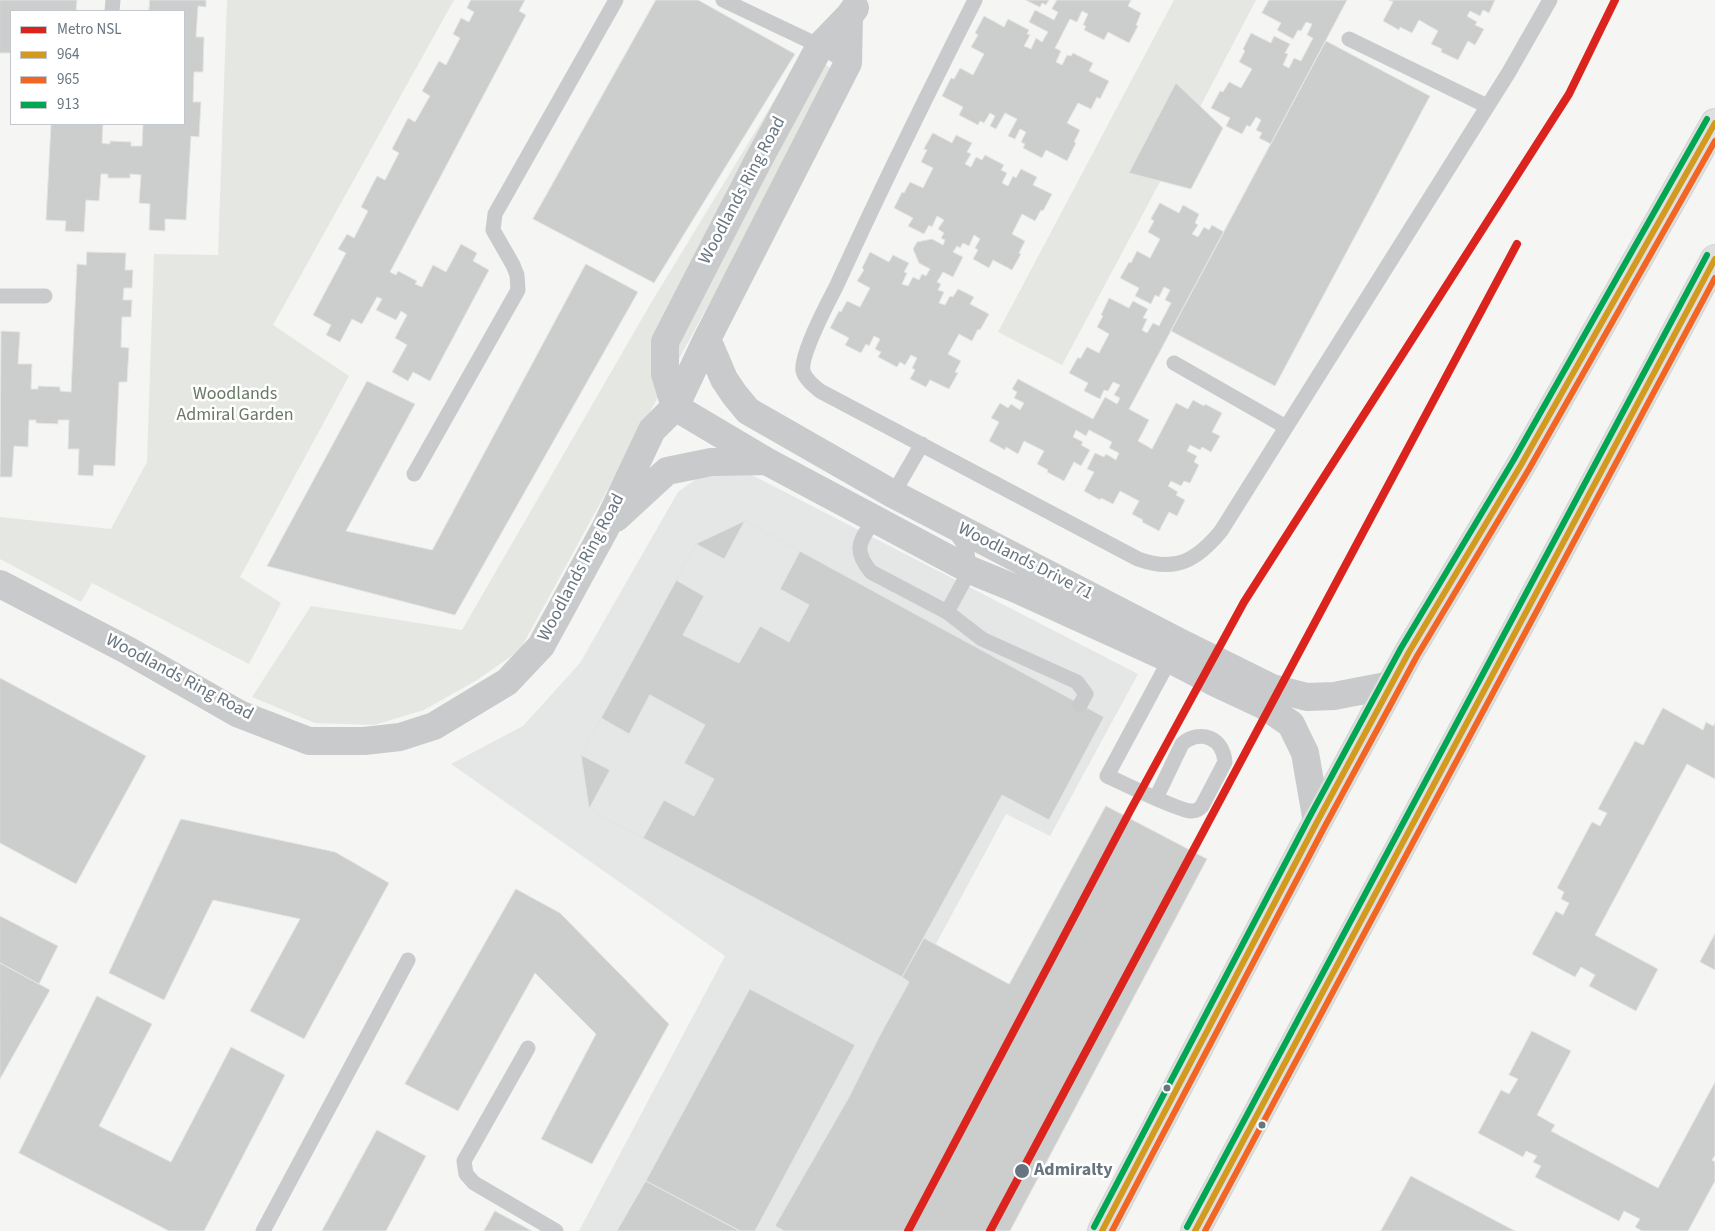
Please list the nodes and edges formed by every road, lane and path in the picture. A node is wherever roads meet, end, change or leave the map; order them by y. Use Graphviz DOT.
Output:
graph roads {
  1 [pos="616,0"];
  2 [pos="723,0"];
  3 [pos="975,0"];
  4 [pos="1550,0"];
  5 [pos="854,8"];
  6 [pos="1349,39"];
  7 [pos="820,46"];
  8 [pos="848,63"];
  9 [pos="1487,106"];
  10 [pos="1715,123"];
  11 [pos="1715,259"];
  12 [pos="0,296"];
  13 [pos="45,296"];
  14 [pos="707,339"];
  15 [pos="1174,363"];
  16 [pos="675,407"];
  17 [pos="1286,427"];
  18 [pos="922,444"];
  19 [pos="766,461"];
  20 [pos="414,474"];
  21 [pos="893,494"];
  22 [pos="875,519"];
  23 [pos="943,519"];
  24 [pos="606,527"];
  25 [pos="970,570"];
  26 [pos="0,584"];
  27 [pos="947,612"];
  28 [pos="1170,659"];
  29 [pos="1391,685"];
  30 [pos="1080,705"];
  31 [pos="1156,798"];
  32 [pos="1317,822"];
  33 [pos="408,960"];
  34 [pos="528,1048"];
  35 [pos="263,1231"];
  36 [pos="556,1231"];
  37 [pos="1102,1231"];
  38 [pos="1195,1231"];
  1 -- 20 [label="lane"];
  2 -- 7 [label="lane"];
  3 -- 18 [label="lane"];
  4 -- 9 [label="lane"];
  5 -- 7 [label="street, Woodlands Ring Road"];
  5 -- 8 [label="street, Woodlands Ring Road"];
  6 -- 9 [label="lane"];
  7 -- 8 [label="lane"];
  7 -- 16 [label="street, Woodlands Ring Road"];
  8 -- 14 [label="street, Woodlands Ring Road"];
  9 -- 17 [label="lane"];
  10 -- 29 [label="main road"];
  11 -- 38 [label="main road"];
  12 -- 13 [label="lane"];
  14 -- 16 [label="street, Woodlands Ring Road"];
  14 -- 21 [label="street, Woodlands Drive 71"];
  15 -- 17 [label="lane"];
  16 -- 19 [label="street, Woodlands Drive 71"];
  16 -- 24 [label="street, Woodlands Ring Road"];
  17 -- 18 [label="lane"];
  18 -- 21 [label="lane"];
  19 -- 22 [label="street, Woodlands Drive 71"];
  19 -- 24 [label="street, Woodlands Drive 71"];
  21 -- 23 [label="street, Woodlands Drive 71"];
  22 -- 25 [label="street, Woodlands Drive 71"];
  22 -- 27 [label="lane"];
  23 -- 25 [label="lane"];
  23 -- 29 [label="street, Woodlands Drive 71"];
  24 -- 26 [label="street, Woodlands Ring Road"];
  25 -- 27 [label="lane"];
  25 -- 28 [label="street, Woodlands Drive 71"];
  27 -- 30 [label="lane"];
  28 -- 31 [label="lane"];
  28 -- 32 [label="street, Woodlands Drive 71"];
  29 -- 32 [label="main road"];
  31 -- 31 [label="lane"];
  32 -- 37 [label="main road"];
  33 -- 35 [label="lane"];
  34 -- 36 [label="lane"];
}
